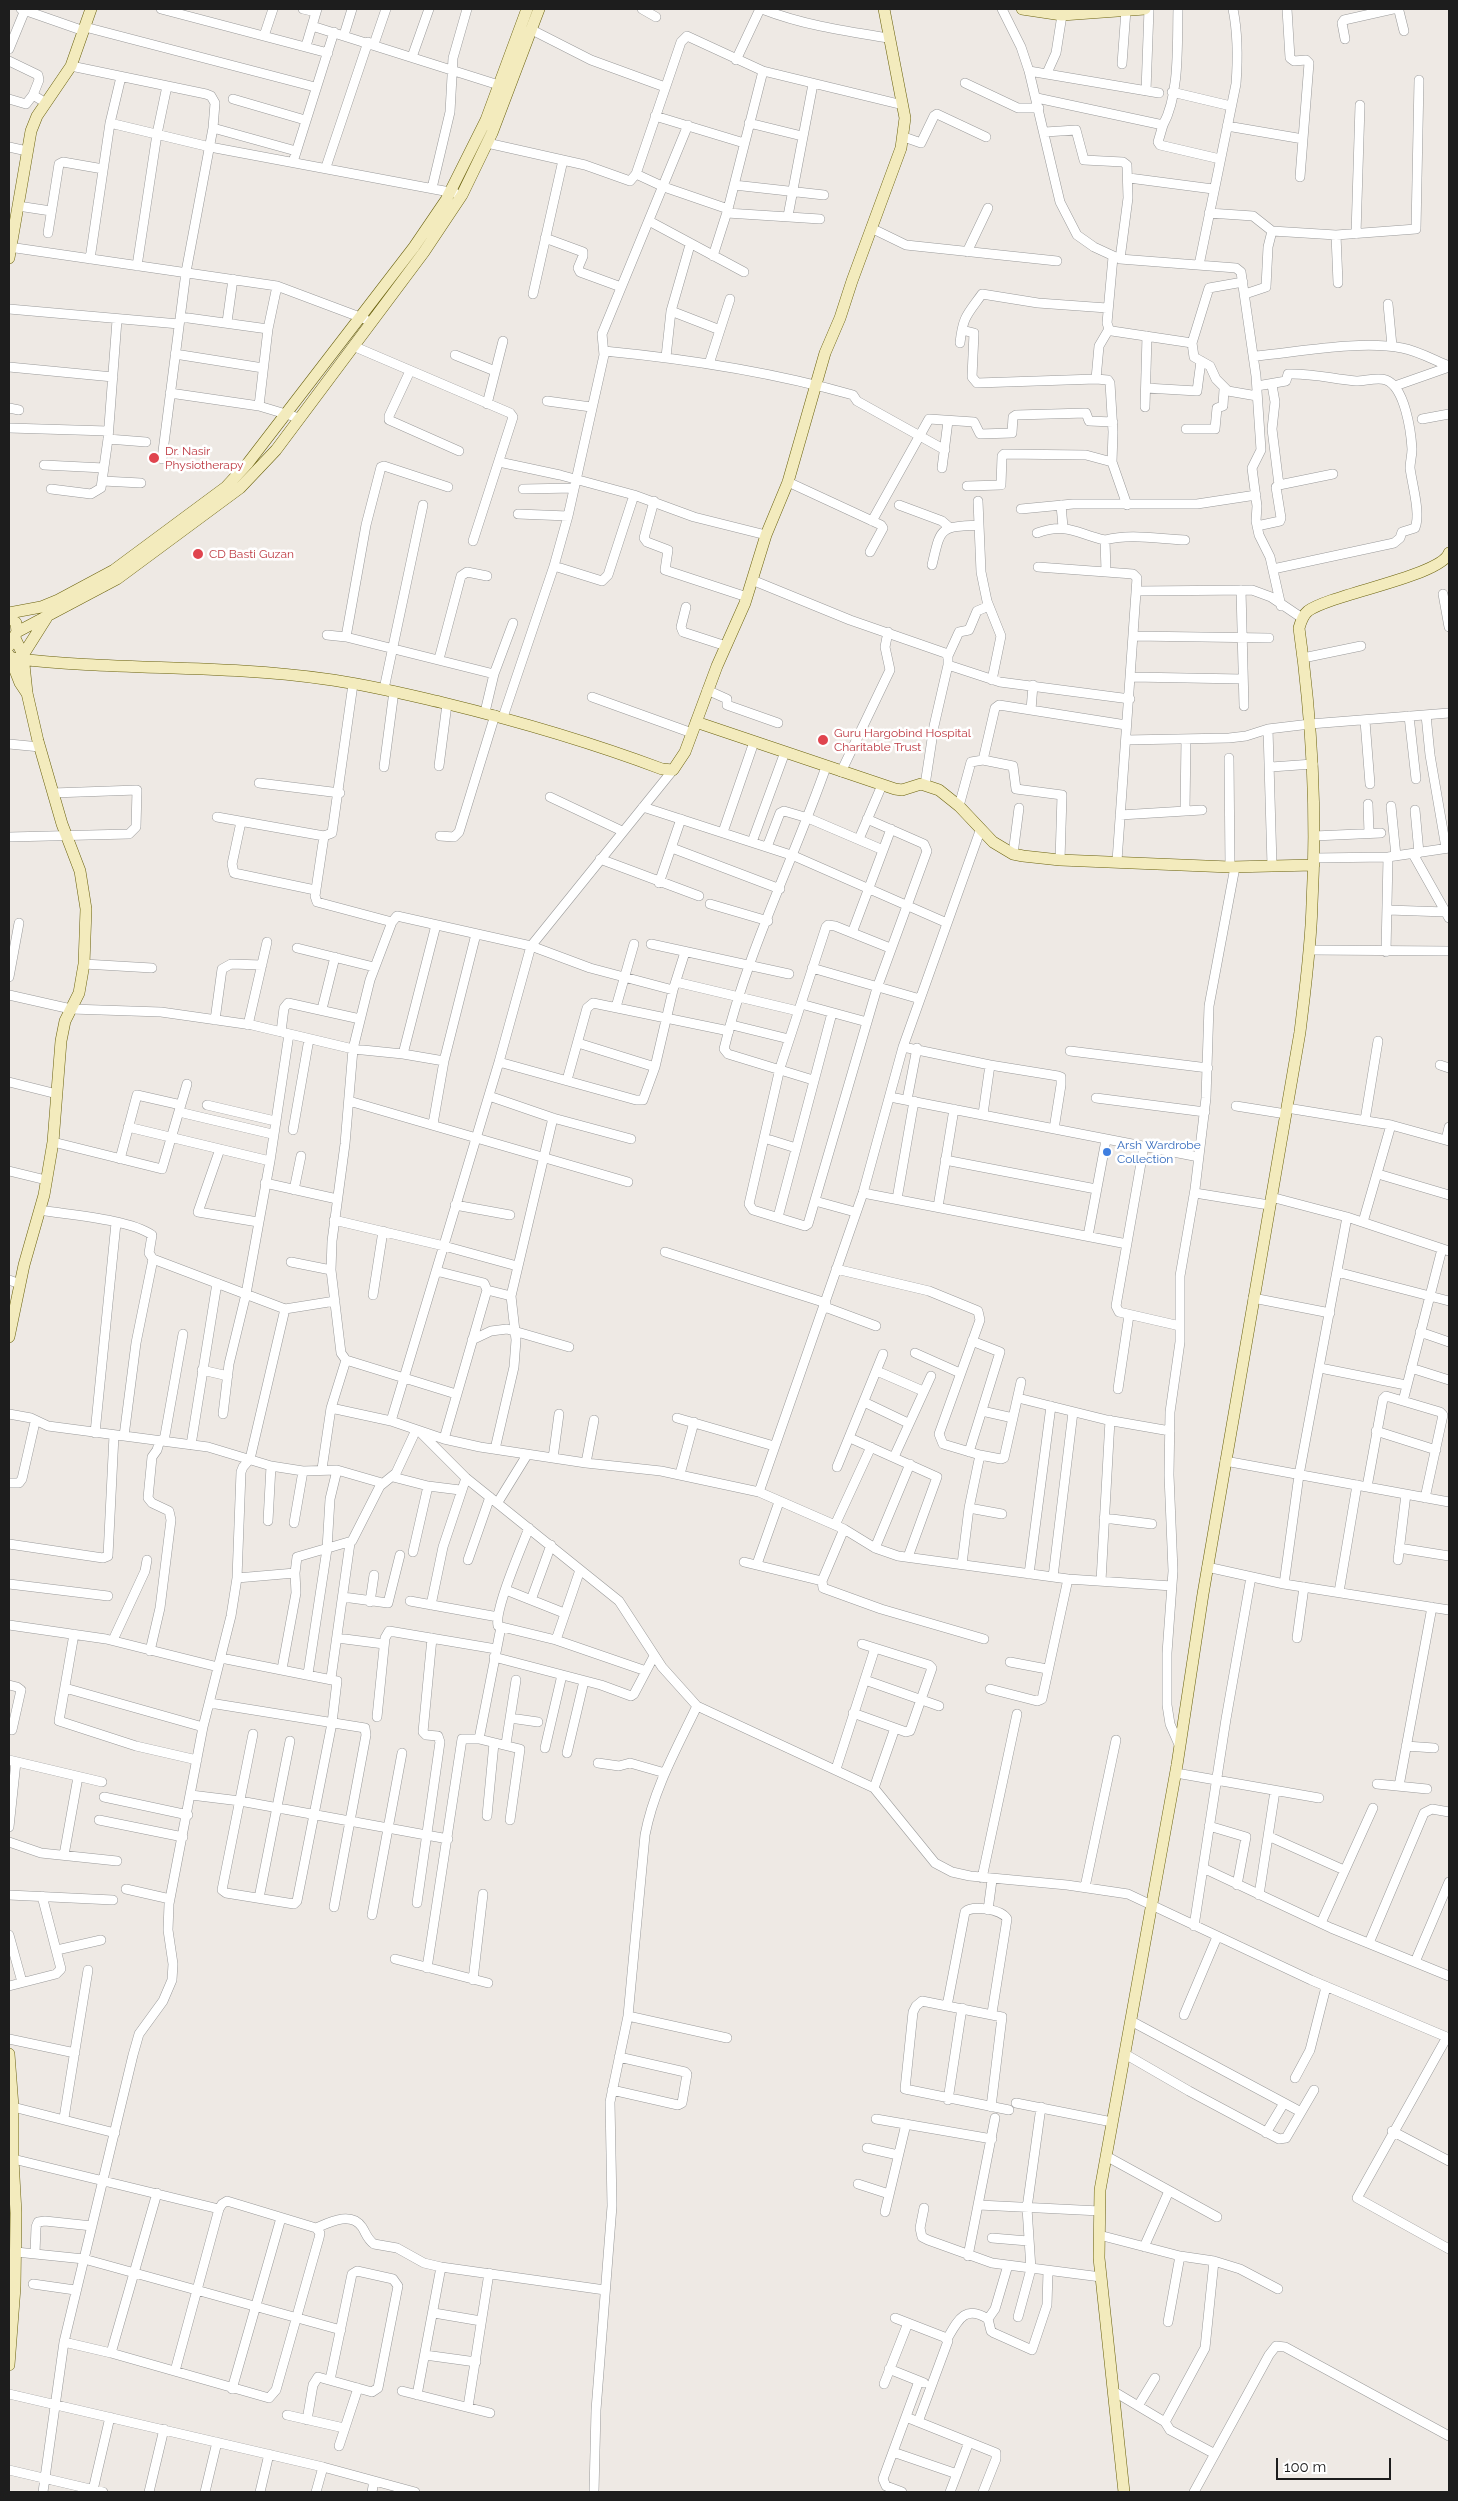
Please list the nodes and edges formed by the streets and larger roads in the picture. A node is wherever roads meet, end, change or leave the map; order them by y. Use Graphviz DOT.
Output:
graph roads {
  1 [pos="23,9"];
  2 [pos="91,9"];
  3 [pos="161,9"];
  4 [pos="273,9"];
  5 [pos="303,9"];
  6 [pos="352,9"];
  7 [pos="386,9"];
  8 [pos="429,9"];
  9 [pos="467,9"];
  10 [pos="527,9"];
  11 [pos="540,9"];
  12 [pos="642,9"];
  13 [pos="761,9"];
  14 [pos="884,9"];
  15 [pos="1002,9"];
  16 [pos="1022,9"];
  17 [pos="1147,9"];
  18 [pos="1178,9"];
  19 [pos="1233,9"];
  20 [pos="1287,9"];
  21 [pos="1395,9"];
  22 [pos="317,10"];
  23 [pos="1123,10"];
  24 [pos="1073,11"];
  25 [pos="1357,12"];
  26 [pos="1062,14"];
  27 [pos="656,17"];
  28 [pos="312,26"];
  29 [pos="84,29"];
  30 [pos="532,30"];
  31 [pos="1404,31"];
  32 [pos="334,32"];
  33 [pos="344,35"];
  34 [pos="264,36"];
  35 [pos="888,38"];
  36 [pos="1345,39"];
  37 [pos="371,43"];
  38 [pos="306,46"];
  39 [pos="9,49"];
  40 [pos="328,53"];
  41 [pos="412,57"];
  42 [pos="736,60"];
  43 [pos="9,61"];
  44 [pos="1122,64"];
  45 [pos="71,66"];
  46 [pos="451,70"];
  47 [pos="763,71"];
  48 [pos="1029,71"];
  49 [pos="1047,73"];
  50 [pos="121,77"];
  51 [pos="1419,80"];
  52 [pos="813,84"];
  53 [pos="965,84"];
  54 [pos="167,86"];
  55 [pos="316,87"];
  56 [pos="504,87"];
  57 [pos="664,87"];
  58 [pos="1146,91"];
  59 [pos="1172,92"];
  60 [pos="1159,93"];
  61 [pos="32,95"];
  62 [pos="1037,98"];
  63 [pos="9,99"];
  64 [pos="233,99"];
  65 [pos="46,103"];
  66 [pos="903,105"];
  67 [pos="1360,105"];
  68 [pos="1231,106"];
  69 [pos="1039,108"];
  70 [pos="654,116"];
  71 [pos="305,120"];
  72 [pos="110,123"];
  73 [pos="749,123"];
  74 [pos="688,125"];
  75 [pos="1162,125"];
  76 [pos="1227,126"];
  77 [pos="213,128"];
  78 [pos="1045,132"];
  79 [pos="157,134"];
  80 [pos="802,136"];
  81 [pos="904,137"];
  82 [pos="986,137"];
  83 [pos="1303,138"];
  84 [pos="744,142"];
  85 [pos="487,143"];
  86 [pos="9,147"];
  87 [pos="210,147"];
  88 [pos="27,151"];
  89 [pos="296,151"];
  90 [pos="1220,159"];
  91 [pos="563,160"];
  92 [pos="293,162"];
  93 [pos="326,167"];
  94 [pos="103,169"];
  95 [pos="636,174"];
  96 [pos="1300,177"];
  97 [pos="1129,178"];
  98 [pos="734,186"];
  99 [pos="664,187"];
  100 [pos="432,188"];
  101 [pos="1213,190"];
  102 [pos="450,192"];
  103 [pos="791,192"];
  104 [pos="462,195"];
  105 [pos="824,195"];
  106 [pos="18,206"];
  107 [pos="988,208"];
  108 [pos="51,211"];
  109 [pos="728,211"];
  110 [pos="1209,212"];
  111 [pos="788,216"];
  112 [pos="820,219"];
  113 [pos="649,221"];
  114 [pos="871,228"];
  115 [pos="1272,231"];
  116 [pos="48,233"];
  117 [pos="1336,234"];
  118 [pos="1356,234"];
  119 [pos="545,238"];
  120 [pos="690,245"];
  121 [pos="9,250"];
  122 [pos="967,252"];
  123 [pos="712,256"];
  124 [pos="1117,258"];
  125 [pos="90,259"];
  126 [pos="1057,261"];
  127 [pos="137,266"];
  128 [pos="1199,266"];
  129 [pos="186,272"];
  130 [pos="744,272"];
  131 [pos="233,279"];
  132 [pos="1243,282"];
  133 [pos="1338,283"];
  134 [pos="277,286"];
  135 [pos="621,287"];
  136 [pos="532,294"];
  137 [pos="1245,294"];
  138 [pos="730,299"];
  139 [pos="1388,304"];
  140 [pos="1107,308"];
  141 [pos="9,309"];
  142 [pos="672,311"];
  143 [pos="365,319"];
  144 [pos="117,320"];
  145 [pos="180,320"];
  146 [pos="227,322"];
  147 [pos="268,329"];
  148 [pos="1109,329"];
  149 [pos="720,330"];
  150 [pos="962,330"];
  151 [pos="1147,336"];
  152 [pos="503,341"];
  153 [pos="960,343"];
  154 [pos="1192,343"];
  155 [pos="353,346"];
  156 [pos="1392,346"];
  157 [pos="604,351"];
  158 [pos="175,354"];
  159 [pos="455,355"];
  160 [pos="1255,356"];
  161 [pos="666,357"];
  162 [pos="1201,361"];
  163 [pos="708,364"];
  164 [pos="9,367"];
  165 [pos="1449,367"];
  166 [pos="263,368"];
  167 [pos="410,371"];
  168 [pos="495,371"];
  169 [pos="113,377"];
  170 [pos="1096,379"];
  171 [pos="816,384"];
  172 [pos="1272,385"];
  173 [pos="1257,386"];
  174 [pos="1395,386"];
  175 [pos="1146,388"];
  176 [pos="1224,388"];
  177 [pos="170,394"];
  178 [pos="1257,396"];
  179 [pos="547,401"];
  180 [pos="487,404"];
  181 [pos="259,406"];
  182 [pos="591,407"];
  183 [pos="1145,407"];
  184 [pos="9,408"];
  185 [pos="19,410"];
  186 [pos="287,414"];
  187 [pos="1449,414"];
  188 [pos="299,418"];
  189 [pos="1422,419"];
  190 [pos="948,421"];
  191 [pos="1113,422"];
  192 [pos="9,428"];
  193 [pos="1186,429"];
  194 [pos="108,435"];
  195 [pos="919,437"];
  196 [pos="146,442"];
  197 [pos="945,450"];
  198 [pos="459,451"];
  199 [pos="162,459"];
  200 [pos="499,462"];
  201 [pos="1112,462"];
  202 [pos="44,465"];
  203 [pos="104,468"];
  204 [pos="942,468"];
  205 [pos="1333,474"];
  206 [pos="103,481"];
  207 [pos="788,482"];
  208 [pos="142,483"];
  209 [pos="575,483"];
  210 [pos="1279,485"];
  211 [pos="967,486"];
  212 [pos="448,487"];
  213 [pos="51,489"];
  214 [pos="523,489"];
  215 [pos="634,495"];
  216 [pos="1256,495"];
  217 [pos="654,501"];
  218 [pos="978,501"];
  219 [pos="423,505"];
  220 [pos="899,505"];
  221 [pos="1061,505"];
  222 [pos="1127,505"];
  223 [pos="1021,509"];
  224 [pos="518,514"];
  225 [pos="568,516"];
  226 [pos="872,521"];
  227 [pos="979,525"];
  228 [pos="1257,526"];
  229 [pos="949,527"];
  230 [pos="1063,527"];
  231 [pos="1037,533"];
  232 [pos="766,535"];
  233 [pos="1106,540"];
  234 [pos="1185,540"];
  235 [pos="473,541"];
  236 [pos="870,552"];
  237 [pos="1449,553"];
  238 [pos="932,565"];
  239 [pos="554,566"];
  240 [pos="1038,567"];
  241 [pos="1273,569"];
  242 [pos="1106,571"];
  243 [pos="487,576"];
  244 [pos="752,580"];
  245 [pos="1241,590"];
  246 [pos="1137,591"];
  247 [pos="1443,594"];
  248 [pos="747,597"];
  249 [pos="989,606"];
  250 [pos="1282,606"];
  251 [pos="686,607"];
  252 [pos="9,615"];
  253 [pos="48,616"];
  254 [pos="1302,618"];
  255 [pos="513,623"];
  256 [pos="1449,627"];
  257 [pos="888,632"];
  258 [pos="327,635"];
  259 [pos="1134,636"];
  260 [pos="346,638"];
  261 [pos="1268,638"];
  262 [pos="14,639"];
  263 [pos="1242,639"];
  264 [pos="726,646"];
  265 [pos="1361,646"];
  266 [pos="392,648"];
  267 [pos="17,657"];
  268 [pos="1303,658"];
  269 [pos="439,659"];
  270 [pos="948,661"];
  271 [pos="494,674"];
  272 [pos="1132,677"];
  273 [pos="1242,679"];
  274 [pos="992,680"];
  275 [pos="354,684"];
  276 [pos="1033,685"];
  277 [pos="389,690"];
  278 [pos="707,690"];
  279 [pos="592,697"];
  280 [pos="1130,699"];
  281 [pos="446,704"];
  282 [pos="1244,706"];
  283 [pos="1031,710"];
  284 [pos="1449,713"];
  285 [pos="494,715"];
  286 [pos="1426,715"];
  287 [pos="1409,716"];
  288 [pos="1365,721"];
  289 [pos="778,723"];
  290 [pos="1310,724"];
  291 [pos="1126,725"];
  292 [pos="694,728"];
  293 [pos="1268,729"];
  294 [pos="1186,739"];
  295 [pos="1126,740"];
  296 [pos="754,742"];
  297 [pos="9,744"];
  298 [pos="40,748"];
  299 [pos="785,752"];
  300 [pos="1229,758"];
  301 [pos="983,760"];
  302 [pos="1313,764"];
  303 [pos="439,766"];
  304 [pos="384,767"];
  305 [pos="826,767"];
  306 [pos="1271,767"];
  307 [pos="673,770"];
  308 [pos="842,772"];
  309 [pos="1416,779"];
  310 [pos="259,783"];
  311 [pos="1370,784"];
  312 [pos="882,785"];
  313 [pos="925,785"];
  314 [pos="53,793"];
  315 [pos="340,793"];
  316 [pos="550,797"];
  317 [pos="1368,804"];
  318 [pos="959,806"];
  319 [pos="1391,806"];
  320 [pos="643,807"];
  321 [pos="1019,808"];
  322 [pos="1185,810"];
  323 [pos="1202,810"];
  324 [pos="1415,810"];
  325 [pos="1120,815"];
  326 [pos="217,817"];
  327 [pos="808,818"];
  328 [pos="681,819"];
  329 [pos="867,819"];
  330 [pos="241,822"];
  331 [pos="891,829"];
  332 [pos="622,831"];
  333 [pos="980,831"];
  334 [pos="723,832"];
  335 [pos="1369,833"];
  336 [pos="1381,833"];
  337 [pos="67,836"];
  338 [pos="324,836"];
  339 [pos="440,836"];
  340 [pos="1314,836"];
  341 [pos="9,837"];
  342 [pos="859,840"];
  343 [pos="752,842"];
  344 [pos="767,847"];
  345 [pos="672,848"];
  346 [pos="1448,848"];
  347 [pos="882,850"];
  348 [pos="1013,854"];
  349 [pos="1416,854"];
  350 [pos="794,856"];
  351 [pos="1392,857"];
  352 [pos="600,859"];
  353 [pos="1060,860"];
  354 [pos="1117,861"];
  355 [pos="1314,861"];
  356 [pos="1272,865"];
  357 [pos="1232,867"];
  358 [pos="659,883"];
  359 [pos="868,888"];
  360 [pos="780,889"];
  361 [pos="315,890"];
  362 [pos="698,896"];
  363 [pos="710,904"];
  364 [pos="905,904"];
  365 [pos="1388,910"];
  366 [pos="1448,915"];
  367 [pos="768,920"];
  368 [pos="392,922"];
  369 [pos="19,923"];
  370 [pos="947,923"];
  371 [pos="436,925"];
  372 [pos="852,933"];
  373 [pos="476,934"];
  374 [pos="267,942"];
  375 [pos="634,944"];
  376 [pos="651,944"];
  377 [pos="531,946"];
  378 [pos="297,948"];
  379 [pos="890,948"];
  380 [pos="1309,950"];
  381 [pos="1449,951"];
  382 [pos="685,952"];
  383 [pos="1386,952"];
  384 [pos="335,957"];
  385 [pos="84,964"];
  386 [pos="262,965"];
  387 [pos="750,965"];
  388 [pos="374,966"];
  389 [pos="152,968"];
  390 [pos="812,968"];
  391 [pos="789,974"];
  392 [pos="9,977"];
  393 [pos="624,978"];
  394 [pos="674,986"];
  395 [pos="877,988"];
  396 [pos="9,995"];
  397 [pos="740,996"];
  398 [pos="920,999"];
  399 [pos="616,1007"];
  400 [pos="799,1008"];
  401 [pos="71,1009"];
  402 [pos="322,1009"];
  403 [pos="832,1013"];
  404 [pos="666,1018"];
  405 [pos="360,1019"];
  406 [pos="215,1020"];
  407 [pos="866,1022"];
  408 [pos="248,1025"];
  409 [pos="730,1028"];
  410 [pos="285,1033"];
  411 [pos="309,1039"];
  412 [pos="789,1039"];
  413 [pos="1378,1041"];
  414 [pos="578,1043"];
  415 [pos="903,1047"];
  416 [pos="917,1048"];
  417 [pos="353,1050"];
  418 [pos="1070,1051"];
  419 [pos="403,1054"];
  420 [pos="444,1061"];
  421 [pos="499,1062"];
  422 [pos="990,1065"];
  423 [pos="655,1067"];
  424 [pos="780,1068"];
  425 [pos="1208,1068"];
  426 [pos="568,1080"];
  427 [pos="813,1080"];
  428 [pos="9,1082"];
  429 [pos="187,1084"];
  430 [pos="57,1094"];
  431 [pos="489,1096"];
  432 [pos="890,1097"];
  433 [pos="1096,1098"];
  434 [pos="349,1101"];
  435 [pos="910,1101"];
  436 [pos="207,1105"];
  437 [pos="1236,1106"];
  438 [pos="180,1108"];
  439 [pos="954,1109"];
  440 [pos="1287,1111"];
  441 [pos="1205,1112"];
  442 [pos="983,1114"];
  443 [pos="553,1118"];
  444 [pos="1365,1120"];
  445 [pos="275,1121"];
  446 [pos="433,1124"];
  447 [pos="1391,1125"];
  448 [pos="128,1127"];
  449 [pos="1449,1127"];
  450 [pos="1054,1129"];
  451 [pos="293,1130"];
  452 [pos="272,1134"];
  453 [pos="172,1138"];
  454 [pos="477,1138"];
  455 [pos="764,1138"];
  456 [pos="631,1139"];
  457 [pos="1106,1140"];
  458 [pos="1447,1141"];
  459 [pos="53,1142"];
  460 [pos="1144,1146"];
  461 [pos="796,1148"];
  462 [pos="220,1149"];
  463 [pos="301,1156"];
  464 [pos="544,1156"];
  465 [pos="1199,1157"];
  466 [pos="120,1159"];
  467 [pos="945,1160"];
  468 [pos="270,1161"];
  469 [pos="9,1170"];
  470 [pos="1378,1174"];
  471 [pos="46,1180"];
  472 [pos="628,1182"];
  473 [pos="266,1183"];
  474 [pos="1096,1189"];
  475 [pos="294,1190"];
  476 [pos="863,1192"];
  477 [pos="1195,1194"];
  478 [pos="1449,1195"];
  479 [pos="337,1199"];
  480 [pos="897,1199"];
  481 [pos="815,1201"];
  482 [pos="1270,1201"];
  483 [pos="455,1205"];
  484 [pos="938,1207"];
  485 [pos="40,1210"];
  486 [pos="855,1212"];
  487 [pos="510,1215"];
  488 [pos="778,1217"];
  489 [pos="1347,1217"];
  490 [pos="334,1220"];
  491 [pos="258,1222"];
  492 [pos="1363,1222"];
  493 [pos="116,1223"];
  494 [pos="383,1231"];
  495 [pos="1088,1236"];
  496 [pos="1127,1244"];
  497 [pos="444,1246"];
  498 [pos="1445,1250"];
  499 [pos="665,1252"];
  500 [pos="154,1259"];
  501 [pos="291,1262"];
  502 [pos="516,1266"];
  503 [pos="836,1269"];
  504 [pos="331,1270"];
  505 [pos="436,1271"];
  506 [pos="1337,1272"];
  507 [pos="14,1282"];
  508 [pos="217,1283"];
  509 [pos="487,1290"];
  510 [pos="246,1294"];
  511 [pos="373,1295"];
  512 [pos="1429,1295"];
  513 [pos="511,1296"];
  514 [pos="1253,1298"];
  515 [pos="335,1301"];
  516 [pos="1449,1302"];
  517 [pos="825,1305"];
  518 [pos="285,1309"];
  519 [pos="1330,1313"];
  520 [pos="1129,1315"];
  521 [pos="876,1326"];
  522 [pos="1180,1326"];
  523 [pos="515,1331"];
  524 [pos="1420,1332"];
  525 [pos="183,1334"];
  526 [pos="9,1337"];
  527 [pos="472,1340"];
  528 [pos="972,1341"];
  529 [pos="1449,1342"];
  530 [pos="569,1347"];
  531 [pos="915,1353"];
  532 [pos="883,1354"];
  533 [pos="346,1360"];
  534 [pos="1320,1368"];
  535 [pos="1411,1368"];
  536 [pos="202,1370"];
  537 [pos="876,1370"];
  538 [pos="960,1373"];
  539 [pos="228,1376"];
  540 [pos="931,1376"];
  541 [pos="404,1379"];
  542 [pos="1449,1380"];
  543 [pos="1021,1382"];
  544 [pos="1406,1385"];
  545 [pos="1118,1389"];
  546 [pos="923,1390"];
  547 [pos="456,1394"];
  548 [pos="1018,1398"];
  549 [pos="1404,1401"];
  550 [pos="864,1402"];
  551 [pos="1051,1406"];
  552 [pos="331,1408"];
  553 [pos="982,1411"];
  554 [pos="1073,1412"];
  555 [pos="9,1414"];
  556 [pos="223,1414"];
  557 [pos="559,1414"];
  558 [pos="677,1418"];
  559 [pos="1013,1418"];
  560 [pos="594,1420"];
  561 [pos="1110,1420"];
  562 [pos="391,1421"];
  563 [pos="35,1422"];
  564 [pos="694,1422"];
  565 [pos="908,1423"];
  566 [pos="417,1430"];
  567 [pos="1170,1431"];
  568 [pos="1376,1431"];
  569 [pos="95,1433"];
  570 [pos="114,1435"];
  571 [pos="124,1436"];
  572 [pos="444,1438"];
  573 [pos="850,1438"];
  574 [pos="162,1441"];
  575 [pos="191,1445"];
  576 [pos="774,1446"];
  577 [pos="871,1447"];
  578 [pos="494,1449"];
  579 [pos="1436,1450"];
  580 [pos="969,1452"];
  581 [pos="527,1455"];
  582 [pos="980,1455"];
  583 [pos="894,1457"];
  584 [pos="553,1458"];
  585 [pos="250,1459"];
  586 [pos="1225,1461"];
  587 [pos="586,1463"];
  588 [pos="910,1464"];
  589 [pos="271,1466"];
  590 [pos="837,1467"];
  591 [pos="322,1469"];
  592 [pos="337,1470"];
  593 [pos="303,1471"];
  594 [pos="680,1474"];
  595 [pos="1298,1475"];
  596 [pos="393,1477"];
  597 [pos="466,1478"];
  598 [pos="9,1483"];
  599 [pos="382,1483"];
  600 [pos="1357,1485"];
  601 [pos="428,1486"];
  602 [pos="1367,1487"];
  603 [pos="460,1490"];
  604 [pos="759,1492"];
  605 [pos="1406,1494"];
  606 [pos="1425,1498"];
  607 [pos="494,1500"];
  608 [pos="778,1502"];
  609 [pos="1449,1502"];
  610 [pos="969,1508"];
  611 [pos="1002,1514"];
  612 [pos="1104,1518"];
  613 [pos="268,1522"];
  614 [pos="294,1523"];
  615 [pos="1152,1524"];
  616 [pos="839,1527"];
  617 [pos="529,1528"];
  618 [pos="350,1543"];
  619 [pos="9,1544"];
  620 [pos="551,1545"];
  621 [pos="875,1548"];
  622 [pos="1399,1548"];
  623 [pos="327,1549"];
  624 [pos="413,1552"];
  625 [pos="400,1554"];
  626 [pos="1449,1556"];
  627 [pos="908,1557"];
  628 [pos="147,1560"];
  629 [pos="468,1560"];
  630 [pos="1398,1560"];
  631 [pos="744,1562"];
  632 [pos="757,1564"];
  633 [pos="962,1564"];
  634 [pos="1207,1567"];
  635 [pos="580,1570"];
  636 [pos="295,1573"];
  637 [pos="1029,1574"];
  638 [pos="374,1575"];
  639 [pos="1053,1577"];
  640 [pos="237,1578"];
  641 [pos="1251,1578"];
  642 [pos="1068,1579"];
  643 [pos="822,1581"];
  644 [pos="1101,1582"];
  645 [pos="9,1584"];
  646 [pos="1284,1584"];
  647 [pos="1172,1586"];
  648 [pos="1304,1587"];
  649 [pos="506,1590"];
  650 [pos="1339,1592"];
  651 [pos="108,1596"];
  652 [pos="343,1597"];
  653 [pos="531,1600"];
  654 [pos="410,1601"];
  655 [pos="370,1602"];
  656 [pos="431,1605"];
  657 [pos="1432,1607"];
  658 [pos="1449,1610"];
  659 [pos="564,1614"];
  660 [pos="498,1617"];
  661 [pos="9,1625"];
  662 [pos="500,1627"];
  663 [pos="74,1634"];
  664 [pos="337,1638"];
  665 [pos="432,1638"];
  666 [pos="1297,1638"];
  667 [pos="984,1639"];
  668 [pos="113,1640"];
  669 [pos="556,1640"];
  670 [pos="384,1644"];
  671 [pos="862,1644"];
  672 [pos="875,1648"];
  673 [pos="150,1651"];
  674 [pos="495,1653"];
  675 [pos="654,1656"];
  676 [pos="220,1662"];
  677 [pos="1010,1662"];
  678 [pos="282,1669"];
  679 [pos="1047,1669"];
  680 [pos="646,1671"];
  681 [pos="308,1674"];
  682 [pos="562,1674"];
  683 [pos="331,1678"];
  684 [pos="516,1680"];
  685 [pos="865,1680"];
  686 [pos="584,1681"];
  687 [pos="9,1685"];
  688 [pos="65,1688"];
  689 [pos="990,1689"];
  690 [pos="923,1700"];
  691 [pos="210,1703"];
  692 [pos="697,1706"];
  693 [pos="938,1706"];
  694 [pos="853,1713"];
  695 [pos="1017,1714"];
  696 [pos="377,1717"];
  697 [pos="510,1718"];
  698 [pos="538,1722"];
  699 [pos="332,1724"];
  700 [pos="204,1728"];
  701 [pos="895,1728"];
  702 [pos="12,1730"];
  703 [pos="253,1734"];
  704 [pos="478,1739"];
  705 [pos="290,1740"];
  706 [pos="1116,1740"];
  707 [pos="494,1743"];
  708 [pos="506,1744"];
  709 [pos="1406,1746"];
  710 [pos="1180,1747"];
  711 [pos="545,1748"];
  712 [pos="1434,1748"];
  713 [pos="402,1753"];
  714 [pos="567,1753"];
  715 [pos="197,1760"];
  716 [pos="12,1761"];
  717 [pos="598,1763"];
  718 [pos="836,1769"];
  719 [pos="665,1773"];
  720 [pos="1176,1773"];
  721 [pos="78,1777"];
  722 [pos="1216,1781"];
  723 [pos="102,1782"];
  724 [pos="1377,1784"];
  725 [pos="1399,1786"];
  726 [pos="874,1788"];
  727 [pos="1427,1789"];
  728 [pos="1275,1791"];
  729 [pos="192,1795"];
  730 [pos="104,1798"];
  731 [pos="1319,1798"];
  732 [pos="240,1801"];
  733 [pos="278,1808"];
  734 [pos="1373,1808"];
  735 [pos="1449,1812"];
  736 [pos="188,1814"];
  737 [pos="315,1815"];
  738 [pos="487,1816"];
  739 [pos="99,1820"];
  740 [pos="510,1820"];
  741 [pos="351,1821"];
  742 [pos="1209,1826"];
  743 [pos="9,1827"];
  744 [pos="389,1828"];
  745 [pos="427,1835"];
  746 [pos="1268,1836"];
  747 [pos="183,1837"];
  748 [pos="448,1839"];
  749 [pos="9,1842"];
  750 [pos="64,1855"];
  751 [pos="117,1861"];
  752 [pos="1203,1868"];
  753 [pos="1344,1870"];
  754 [pos="982,1878"];
  755 [pos="992,1880"];
  756 [pos="1449,1882"];
  757 [pos="1238,1885"];
  758 [pos="1085,1887"];
  759 [pos="126,1889"];
  760 [pos="482,1894"];
  761 [pos="9,1895"];
  762 [pos="1259,1895"];
  763 [pos="42,1896"];
  764 [pos="259,1898"];
  765 [pos="113,1900"];
  766 [pos="170,1900"];
  767 [pos="417,1903"];
  768 [pos="334,1907"];
  769 [pos="1152,1907"];
  770 [pos="988,1910"];
  771 [pos="372,1915"];
  772 [pos="1321,1923"];
  773 [pos="1194,1926"];
  774 [pos="9,1935"];
  775 [pos="1217,1937"];
  776 [pos="101,1940"];
  777 [pos="1369,1943"];
  778 [pos="58,1950"];
  779 [pos="395,1959"];
  780 [pos="1415,1962"];
  781 [pos="427,1968"];
  782 [pos="88,1970"];
  783 [pos="1449,1976"];
  784 [pos="473,1980"];
  785 [pos="22,1982"];
  786 [pos="488,1984"];
  787 [pos="9,1986"];
  788 [pos="1326,1987"];
  789 [pos="947,2006"];
  790 [pos="962,2008"];
  791 [pos="992,2013"];
  792 [pos="1184,2015"];
  793 [pos="628,2016"];
  794 [pos="1131,2021"];
  795 [pos="1448,2037"];
  796 [pos="727,2038"];
  797 [pos="9,2039"];
  798 [pos="75,2052"];
  799 [pos="9,2054"];
  800 [pos="1125,2054"];
  801 [pos="619,2057"];
  802 [pos="1295,2078"];
  803 [pos="612,2090"];
  804 [pos="1314,2090"];
  805 [pos="948,2100"];
  806 [pos="1016,2103"];
  807 [pos="1284,2103"];
  808 [pos="991,2106"];
  809 [pos="13,2107"];
  810 [pos="1041,2108"];
  811 [pos="1009,2110"];
  812 [pos="1301,2112"];
  813 [pos="64,2118"];
  814 [pos="995,2118"];
  815 [pos="876,2119"];
  816 [pos="1112,2122"];
  817 [pos="906,2124"];
  818 [pos="11,2128"];
  819 [pos="1392,2131"];
  820 [pos="115,2132"];
  821 [pos="1266,2133"];
  822 [pos="992,2139"];
  823 [pos="867,2148"];
  824 [pos="898,2155"];
  825 [pos="1106,2156"];
  826 [pos="11,2158"];
  827 [pos="1449,2161"];
  828 [pos="103,2180"];
  829 [pos="858,2184"];
  830 [pos="1169,2191"];
  831 [pos="157,2193"];
  832 [pos="889,2194"];
  833 [pos="979,2205"];
  834 [pos="924,2208"];
  835 [pos="1027,2208"];
  836 [pos="219,2209"];
  837 [pos="1100,2211"];
  838 [pos="13,2212"];
  839 [pos="885,2212"];
  840 [pos="1217,2217"];
  841 [pos="281,2218"];
  842 [pos="92,2226"];
  843 [pos="316,2228"];
  844 [pos="1099,2234"];
  845 [pos="992,2238"];
  846 [pos="1028,2241"];
  847 [pos="14,2245"];
  848 [pos="1144,2247"];
  849 [pos="1449,2249"];
  850 [pos="35,2253"];
  851 [pos="968,2256"];
  852 [pos="1180,2256"];
  853 [pos="84,2260"];
  854 [pos="1214,2261"];
  855 [pos="1008,2265"];
  856 [pos="441,2266"];
  857 [pos="1031,2269"];
  858 [pos="1048,2271"];
  859 [pos="134,2273"];
  860 [pos="489,2273"];
  861 [pos="1101,2277"];
  862 [pos="33,2284"];
  863 [pos="12,2286"];
  864 [pos="1278,2289"];
  865 [pos="75,2290"];
  866 [pos="198,2290"];
  867 [pos="605,2290"];
  868 [pos="255,2306"];
  869 [pos="434,2313"];
  870 [pos="295,2317"];
  871 [pos="1018,2317"];
  872 [pos="896,2318"];
  873 [pos="988,2318"];
  874 [pos="481,2321"];
  875 [pos="1168,2322"];
  876 [pos="908,2323"];
  877 [pos="341,2330"];
  878 [pos="947,2339"];
  879 [pos="64,2342"];
  880 [pos="111,2353"];
  881 [pos="425,2354"];
  882 [pos="476,2362"];
  883 [pos="9,2365"];
  884 [pos="889,2369"];
  885 [pos="175,2371"];
  886 [pos="1155,2378"];
  887 [pos="330,2380"];
  888 [pos="919,2381"];
  889 [pos="884,2384"];
  890 [pos="931,2386"];
  891 [pos="232,2388"];
  892 [pos="358,2388"];
  893 [pos="402,2391"];
  894 [pos="1113,2392"];
  895 [pos="9,2394"];
  896 [pos="417,2395"];
  897 [pos="56,2404"];
  898 [pos="1138,2406"];
  899 [pos="468,2407"];
  900 [pos="490,2413"];
  901 [pos="287,2415"];
  902 [pos="110,2417"];
  903 [pos="906,2417"];
  904 [pos="307,2420"];
  905 [pos="918,2422"];
  906 [pos="1165,2422"];
  907 [pos="344,2428"];
  908 [pos="164,2429"];
  909 [pos="1449,2436"];
  910 [pos="217,2442"];
  911 [pos="969,2442"];
  912 [pos="339,2446"];
  913 [pos="893,2452"];
  914 [pos="270,2454"];
  915 [pos="1214,2454"];
  916 [pos="323,2467"];
  917 [pos="9,2470"];
  918 [pos="957,2474"];
  919 [pos="45,2478"];
  920 [pos="374,2481"];
  921 [pos="98,2491"];
  922 [pos="43,2492"];
  923 [pos="149,2492"];
  924 [pos="205,2492"];
  925 [pos="260,2492"];
  926 [pos="316,2492"];
  927 [pos="372,2492"];
  928 [pos="416,2492"];
  929 [pos="594,2492"];
  930 [pos="902,2492"];
  931 [pos="950,2492"];
  932 [pos="983,2492"];
  933 [pos="1124,2492"];
  934 [pos="1194,2492"];
  1 -- 29 [label="street"];
  1 -- 39 [label="street"];
  2 -- 29 [label="street"];
  3 -- 34 [label="street"];
  4 -- 34 [label="street"];
  5 -- 22 [label="street"];
  6 -- 33 [label="street"];
  7 -- 37 [label="street"];
  8 -- 41 [label="street"];
  9 -- 46 [label="street"];
  10 -- 56 [label="street"];
  11 -- 30 [label="street"];
  12 -- 27 [label="street"];
  13 -- 35 [label="street"];
  13 -- 42 [label="street"];
  14 -- 35 [label="street"];
  15 -- 48 [label="street"];
  16 -- 26 [label="street"];
  17 -- 23 [label="street"];
  17 -- 58 [label="street"];
  18 -- 59 [label="street"];
  19 -- 68 [label="street"];
  20 -- 83 [label="street"];
  21 -- 25 [label="street"];
  21 -- 31 [label="street"];
  22 -- 28 [label="street"];
  23 -- 24 [label="street"];
  23 -- 44 [label="street"];
  24 -- 26 [label="street"];
  25 -- 36 [label="street"];
  26 -- 49 [label="street"];
  28 -- 32 [label="street"];
  28 -- 38 [label="street"];
  29 -- 45 [label="street"];
  29 -- 55 [label="street"];
  30 -- 56 [label="street"];
  30 -- 57 [label="street"];
  32 -- 33 [label="street"];
  32 -- 40 [label="street"];
  33 -- 37 [label="street"];
  34 -- 38 [label="street"];
  35 -- 66 [label="street"];
  37 -- 41 [label="street"];
  37 -- 93 [label="street"];
  38 -- 40 [label="street"];
  40 -- 55 [label="street"];
  41 -- 46 [label="street"];
  42 -- 47 [label="street"];
  42 -- 57 [label="street"];
  43 -- 61 [label="street"];
  45 -- 50 [label="street"];
  45 -- 65 [label="street"];
  46 -- 56 [label="street"];
  46 -- 100 [label="street"];
  47 -- 52 [label="street"];
  47 -- 73 [label="street"];
  48 -- 49 [label="street"];
  48 -- 62 [label="street"];
  49 -- 58 [label="street"];
  50 -- 54 [label="street"];
  50 -- 72 [label="street"];
  51 -- 118 [label="street"];
  52 -- 66 [label="street"];
  52 -- 80 [label="street"];
  53 -- 69 [label="street"];
  54 -- 77 [label="street"];
  54 -- 79 [label="street"];
  55 -- 71 [label="street"];
  56 -- 85 [label="street"];
  56 -- 102 [label="street"];
  57 -- 70 [label="street"];
  58 -- 60 [label="street"];
  59 -- 68 [label="street"];
  59 -- 75 [label="street"];
  61 -- 63 [label="street"];
  61 -- 65 [label="street"];
  62 -- 69 [label="street"];
  62 -- 75 [label="street"];
  64 -- 71 [label="street"];
  65 -- 88 [label="street"];
  66 -- 81 [label="street"];
  67 -- 118 [label="street"];
  68 -- 76 [label="street"];
  69 -- 78 [label="street"];
  70 -- 74 [label="street"];
  70 -- 95 [label="street"];
  71 -- 89 [label="street"];
  72 -- 79 [label="street"];
  72 -- 94 [label="street"];
  73 -- 80 [label="street"];
  73 -- 84 [label="street"];
  74 -- 84 [label="street"];
  74 -- 99 [label="street"];
  75 -- 90 [label="street"];
  76 -- 83 [label="street"];
  76 -- 90 [label="street"];
  77 -- 87 [label="street"];
  77 -- 89 [label="street"];
  78 -- 97 [label="street"];
  78 -- 124 [label="street"];
  79 -- 87 [label="street"];
  79 -- 127 [label="street"];
  80 -- 103 [label="street"];
  81 -- 82 [label="street"];
  81 -- 114 [label="street"];
  83 -- 96 [label="street"];
  84 -- 98 [label="street"];
  85 -- 91 [label="street"];
  85 -- 104 [label="street"];
  86 -- 88 [label="street"];
  87 -- 92 [label="street"];
  87 -- 129 [label="street"];
  88 -- 106 [label="street"];
  89 -- 92 [label="street"];
  90 -- 101 [label="street"];
  91 -- 95 [label="street"];
  91 -- 119 [label="street"];
  92 -- 93 [label="street"];
  93 -- 100 [label="street"];
  94 -- 108 [label="street"];
  94 -- 125 [label="street"];
  95 -- 99 [label="street"];
  97 -- 101 [label="street"];
  97 -- 124 [label="street"];
  98 -- 103 [label="street"];
  98 -- 109 [label="street"];
  99 -- 109 [label="street"];
  99 -- 113 [label="street"];
  100 -- 102 [label="street"];
  101 -- 110 [label="street"];
  102 -- 104 [label="street"];
  102 -- 143 [label="street"];
  103 -- 105 [label="street"];
  103 -- 111 [label="street"];
  104 -- 143 [label="street"];
  106 -- 108 [label="street"];
  106 -- 121 [label="street"];
  107 -- 122 [label="street"];
  108 -- 116 [label="street"];
  109 -- 111 [label="street"];
  109 -- 123 [label="street"];
  110 -- 115 [label="street"];
  110 -- 128 [label="street"];
  111 -- 112 [label="street"];
  113 -- 120 [label="street"];
  113 -- 135 [label="street"];
  114 -- 122 [label="street"];
  114 -- 171 [label="street"];
  115 -- 117 [label="street"];
  115 -- 137 [label="street"];
  117 -- 118 [label="street"];
  117 -- 133 [label="street"];
  119 -- 135 [label="street"];
  119 -- 136 [label="street"];
  120 -- 123 [label="street"];
  120 -- 142 [label="street"];
  121 -- 125 [label="street"];
  122 -- 126 [label="street"];
  123 -- 130 [label="street"];
  124 -- 128 [label="street"];
  124 -- 140 [label="street"];
  125 -- 127 [label="street"];
  127 -- 129 [label="street"];
  128 -- 132 [label="street"];
  129 -- 131 [label="street"];
  129 -- 145 [label="street"];
  131 -- 134 [label="street"];
  131 -- 146 [label="street"];
  132 -- 137 [label="street"];
  132 -- 154 [label="street"];
  134 -- 143 [label="street"];
  134 -- 147 [label="street"];
  135 -- 157 [label="street"];
  137 -- 160 [label="street"];
  138 -- 149 [label="street"];
  139 -- 156 [label="street"];
  140 -- 148 [label="street"];
  140 -- 150 [label="street"];
  141 -- 144 [label="street"];
  142 -- 149 [label="street"];
  142 -- 161 [label="street"];
  143 -- 155 [label="street"];
  143 -- 186 [label="street"];
  144 -- 145 [label="street"];
  144 -- 169 [label="street"];
  145 -- 146 [label="street"];
  145 -- 158 [label="street"];
  146 -- 147 [label="street"];
  147 -- 166 [label="street"];
  148 -- 151 [label="street"];
  148 -- 170 [label="street"];
  149 -- 163 [label="street"];
  150 -- 153 [label="street"];
  150 -- 170 [label="street"];
  151 -- 154 [label="street"];
  151 -- 175 [label="street"];
  152 -- 168 [label="street"];
  154 -- 162 [label="street"];
  155 -- 167 [label="street"];
  155 -- 188 [label="street"];
  156 -- 160 [label="street"];
  156 -- 165 [label="street"];
  157 -- 161 [label="street"];
  157 -- 182 [label="street"];
  158 -- 166 [label="street"];
  158 -- 177 [label="street"];
  159 -- 168 [label="street"];
  160 -- 173 [label="street"];
  161 -- 163 [label="street"];
  162 -- 175 [label="street"];
  162 -- 176 [label="street"];
  163 -- 171 [label="street"];
  164 -- 169 [label="street"];
  165 -- 174 [label="street"];
  166 -- 181 [label="street"];
  167 -- 180 [label="street"];
  167 -- 198 [label="street"];
  168 -- 180 [label="street"];
  169 -- 194 [label="street"];
  170 -- 191 [label="street"];
  171 -- 195 [label="street"];
  171 -- 207 [label="street"];
  172 -- 173 [label="street"];
  172 -- 174 [label="street"];
  172 -- 210 [label="street"];
  173 -- 178 [label="street"];
  174 -- 241 [label="street"];
  175 -- 183 [label="street"];
  176 -- 178 [label="street"];
  176 -- 193 [label="street"];
  177 -- 181 [label="street"];
  177 -- 199 [label="street"];
  178 -- 216 [label="street"];
  179 -- 182 [label="street"];
  180 -- 200 [label="street"];
  181 -- 186 [label="street"];
  182 -- 209 [label="street"];
  184 -- 185 [label="street"];
  186 -- 188 [label="street"];
  186 -- 252 [label="street"];
  187 -- 189 [label="street"];
  188 -- 253 [label="street"];
  190 -- 191 [label="street"];
  190 -- 195 [label="street"];
  190 -- 197 [label="street"];
  191 -- 201 [label="street"];
  192 -- 194 [label="street"];
  194 -- 196 [label="street"];
  194 -- 203 [label="street"];
  195 -- 197 [label="street"];
  195 -- 226 [label="street"];
  197 -- 204 [label="street"];
  200 -- 209 [label="street"];
  200 -- 235 [label="street"];
  201 -- 211 [label="street"];
  201 -- 222 [label="street"];
  202 -- 203 [label="street"];
  203 -- 206 [label="street"];
  205 -- 210 [label="street"];
  206 -- 208 [label="street"];
  206 -- 213 [label="street"];
  207 -- 226 [label="street"];
  207 -- 232 [label="street"];
  209 -- 214 [label="street"];
  209 -- 215 [label="street"];
  209 -- 225 [label="street"];
  210 -- 228 [label="street"];
  212 -- 260 [label="street"];
  215 -- 217 [label="street"];
  215 -- 239 [label="street"];
  216 -- 222 [label="street"];
  216 -- 228 [label="street"];
  217 -- 232 [label="street"];
  217 -- 248 [label="street"];
  218 -- 227 [label="street"];
  219 -- 266 [label="street"];
  220 -- 229 [label="street"];
  221 -- 222 [label="street"];
  221 -- 223 [label="street"];
  221 -- 230 [label="street"];
  224 -- 225 [label="street"];
  225 -- 239 [label="street"];
  226 -- 236 [label="street"];
  227 -- 229 [label="street"];
  227 -- 249 [label="street"];
  228 -- 241 [label="street"];
  229 -- 238 [label="street"];
  230 -- 231 [label="street"];
  230 -- 233 [label="street"];
  232 -- 244 [label="street"];
  233 -- 234 [label="street"];
  233 -- 242 [label="street"];
  237 -- 254 [label="street"];
  239 -- 285 [label="street"];
  240 -- 242 [label="street"];
  241 -- 250 [label="street"];
  242 -- 246 [label="street"];
  243 -- 269 [label="street"];
  244 -- 248 [label="street"];
  244 -- 257 [label="street"];
  245 -- 246 [label="street"];
  245 -- 250 [label="street"];
  245 -- 263 [label="street"];
  246 -- 259 [label="street"];
  247 -- 256 [label="street"];
  248 -- 264 [label="street"];
  249 -- 270 [label="street"];
  249 -- 274 [label="street"];
  250 -- 254 [label="street"];
  251 -- 264 [label="street"];
  252 -- 262 [label="street"];
  253 -- 262 [label="street"];
  253 -- 267 [label="street"];
  254 -- 268 [label="street"];
  255 -- 271 [label="street"];
  257 -- 270 [label="street"];
  257 -- 308 [label="street"];
  258 -- 260 [label="street"];
  259 -- 263 [label="street"];
  259 -- 272 [label="street"];
  260 -- 266 [label="street"];
  261 -- 263 [label="street"];
  262 -- 267 [label="street"];
  263 -- 273 [label="street"];
  264 -- 278 [label="street"];
  265 -- 268 [label="street"];
  266 -- 269 [label="street"];
  266 -- 277 [label="street"];
  267 -- 275 [label="street"];
  267 -- 298 [label="street"];
  268 -- 290 [label="street"];
  269 -- 271 [label="street"];
  270 -- 274 [label="street"];
  270 -- 313 [label="street"];
  271 -- 285 [label="street"];
  272 -- 273 [label="street"];
  272 -- 280 [label="street"];
  273 -- 282 [label="street"];
  274 -- 276 [label="street"];
  275 -- 277 [label="street"];
  275 -- 315 [label="street"];
  276 -- 280 [label="street"];
  276 -- 283 [label="street"];
  277 -- 281 [label="street"];
  277 -- 304 [label="street"];
  278 -- 289 [label="street"];
  278 -- 292 [label="street"];
  279 -- 292 [label="street"];
  280 -- 291 [label="street"];
  281 -- 285 [label="street"];
  281 -- 303 [label="street"];
  283 -- 291 [label="street"];
  283 -- 301 [label="street"];
  284 -- 286 [label="street"];
  285 -- 307 [label="street"];
  285 -- 339 [label="street"];
  286 -- 287 [label="street"];
  286 -- 346 [label="street"];
  287 -- 288 [label="street"];
  287 -- 309 [label="street"];
  288 -- 290 [label="street"];
  288 -- 311 [label="street"];
  290 -- 293 [label="street"];
  290 -- 302 [label="street"];
  291 -- 295 [label="street"];
  292 -- 296 [label="street"];
  292 -- 307 [label="street"];
  293 -- 294 [label="street"];
  293 -- 306 [label="street"];
  294 -- 295 [label="street"];
  294 -- 322 [label="street"];
  295 -- 325 [label="street"];
  296 -- 299 [label="street"];
  296 -- 334 [label="street"];
  297 -- 298 [label="street"];
  298 -- 314 [label="street"];
  299 -- 305 [label="street"];
  299 -- 343 [label="street"];
  300 -- 357 [label="street"];
  301 -- 318 [label="street"];
  301 -- 353 [label="street"];
  302 -- 306 [label="street"];
  302 -- 340 [label="street"];
  305 -- 308 [label="street"];
  305 -- 327 [label="street"];
  306 -- 356 [label="street"];
  307 -- 320 [label="street"];
  308 -- 312 [label="street"];
  310 -- 315 [label="street"];
  312 -- 313 [label="street"];
  312 -- 329 [label="street"];
  313 -- 318 [label="street"];
  314 -- 337 [label="street"];
  314 -- 337 [label="street"];
  315 -- 338 [label="street"];
  316 -- 332 [label="street"];
  317 -- 335 [label="street"];
  318 -- 333 [label="street"];
  319 -- 351 [label="street"];
  320 -- 328 [label="street"];
  320 -- 332 [label="street"];
  321 -- 348 [label="street"];
  322 -- 323 [label="street"];
  322 -- 325 [label="street"];
  324 -- 349 [label="street"];
  325 -- 354 [label="street"];
  326 -- 330 [label="street"];
  327 -- 342 [label="street"];
  327 -- 344 [label="street"];
  327 -- 350 [label="street"];
  328 -- 334 [label="street"];
  328 -- 345 [label="street"];
  329 -- 331 [label="street"];
  329 -- 342 [label="street"];
  330 -- 338 [label="street"];
  330 -- 361 [label="street"];
  331 -- 347 [label="street"];
  331 -- 364 [label="street"];
  332 -- 352 [label="street"];
  333 -- 348 [label="street"];
  333 -- 370 [label="street"];
  334 -- 343 [label="street"];
  335 -- 336 [label="street"];
  335 -- 340 [label="street"];
  337 -- 341 [label="street"];
  337 -- 385 [label="street"];
  338 -- 361 [label="street"];
  340 -- 355 [label="street"];
  342 -- 347 [label="street"];
  343 -- 344 [label="street"];
  344 -- 350 [label="street"];
  345 -- 358 [label="street"];
  345 -- 360 [label="street"];
  346 -- 349 [label="street"];
  347 -- 359 [label="street"];
  348 -- 353 [label="street"];
  349 -- 351 [label="street"];
  349 -- 366 [label="street"];
  350 -- 359 [label="street"];
  350 -- 360 [label="street"];
  351 -- 355 [label="street"];
  351 -- 365 [label="street"];
  352 -- 358 [label="street"];
  352 -- 377 [label="street"];
  353 -- 354 [label="street"];
  354 -- 357 [label="street"];
  355 -- 356 [label="street"];
  355 -- 380 [label="street"];
  356 -- 357 [label="street"];
  357 -- 425 [label="street"];
  358 -- 362 [label="street"];
  359 -- 364 [label="street"];
  359 -- 372 [label="street"];
  360 -- 367 [label="street"];
  361 -- 368 [label="street"];
  363 -- 367 [label="street"];
  364 -- 370 [label="street"];
  364 -- 379 [label="street"];
  365 -- 366 [label="street"];
  365 -- 383 [label="street"];
  367 -- 387 [label="street"];
  368 -- 371 [label="street"];
  368 -- 388 [label="street"];
  369 -- 392 [label="street"];
  370 -- 398 [label="street"];
  371 -- 373 [label="street"];
  371 -- 419 [label="street"];
  372 -- 379 [label="street"];
  372 -- 390 [label="street"];
  373 -- 377 [label="street"];
  373 -- 420 [label="street"];
  374 -- 386 [label="street"];
  375 -- 393 [label="street"];
  376 -- 382 [label="street"];
  377 -- 393 [label="street"];
  377 -- 421 [label="street"];
  378 -- 384 [label="street"];
  379 -- 395 [label="street"];
  380 -- 383 [label="street"];
  380 -- 440 [label="street"];
  381 -- 383 [label="street"];
  382 -- 387 [label="street"];
  382 -- 394 [label="street"];
  384 -- 388 [label="street"];
  384 -- 402 [label="street"];
  385 -- 389 [label="street"];
  385 -- 401 [label="street"];
  386 -- 406 [label="street"];
  386 -- 408 [label="street"];
  387 -- 391 [label="street"];
  387 -- 397 [label="street"];
  388 -- 405 [label="street"];
  390 -- 395 [label="street"];
  390 -- 400 [label="street"];
  393 -- 394 [label="street"];
  393 -- 399 [label="street"];
  394 -- 397 [label="street"];
  394 -- 404 [label="street"];
  395 -- 398 [label="street"];
  395 -- 407 [label="street"];
  396 -- 401 [label="street"];
  397 -- 400 [label="street"];
  397 -- 409 [label="street"];
  398 -- 415 [label="street"];
  399 -- 404 [label="street"];
  399 -- 414 [label="street"];
  400 -- 403 [label="street"];
  400 -- 412 [label="street"];
  401 -- 406 [label="street"];
  401 -- 430 [label="street"];
  402 -- 405 [label="street"];
  402 -- 410 [label="street"];
  403 -- 407 [label="street"];
  403 -- 427 [label="street"];
  404 -- 409 [label="street"];
  404 -- 423 [label="street"];
  405 -- 417 [label="street"];
  406 -- 408 [label="street"];
  407 -- 481 [label="street"];
  408 -- 410 [label="street"];
  409 -- 412 [label="street"];
  409 -- 424 [label="street"];
  410 -- 411 [label="street"];
  410 -- 445 [label="street"];
  411 -- 417 [label="street"];
  411 -- 451 [label="street"];
  412 -- 424 [label="street"];
  413 -- 444 [label="street"];
  414 -- 423 [label="street"];
  414 -- 426 [label="street"];
  415 -- 416 [label="street"];
  415 -- 432 [label="street"];
  416 -- 422 [label="street"];
  416 -- 435 [label="street"];
  417 -- 419 [label="street"];
  417 -- 434 [label="street"];
  418 -- 425 [label="street"];
  419 -- 420 [label="street"];
  420 -- 446 [label="street"];
  421 -- 426 [label="street"];
  421 -- 431 [label="street"];
  422 -- 442 [label="street"];
  422 -- 450 [label="street"];
  423 -- 426 [label="street"];
  424 -- 427 [label="street"];
  424 -- 455 [label="street"];
  425 -- 441 [label="street"];
  427 -- 461 [label="street"];
  428 -- 430 [label="street"];
  429 -- 438 [label="street"];
  430 -- 459 [label="street"];
  431 -- 443 [label="street"];
  431 -- 454 [label="street"];
  432 -- 435 [label="street"];
  432 -- 476 [label="street"];
  433 -- 441 [label="street"];
  434 -- 446 [label="street"];
  434 -- 479 [label="street"];
  435 -- 439 [label="street"];
  435 -- 480 [label="street"];
  436 -- 445 [label="street"];
  437 -- 440 [label="street"];
  438 -- 448 [label="street"];
  438 -- 452 [label="street"];
  438 -- 453 [label="street"];
  439 -- 442 [label="street"];
  439 -- 467 [label="street"];
  440 -- 444 [label="street"];
  440 -- 482 [label="street"];
  441 -- 465 [label="street"];
  442 -- 450 [label="street"];
  443 -- 456 [label="street"];
  443 -- 464 [label="street"];
  444 -- 447 [label="street"];
  445 -- 452 [label="street"];
  446 -- 454 [label="street"];
  447 -- 458 [label="street"];
  447 -- 470 [label="street"];
  448 -- 453 [label="street"];
  448 -- 466 [label="street"];
  449 -- 458 [label="street"];
  450 -- 457 [label="street"];
  452 -- 468 [label="street"];
  453 -- 462 [label="street"];
  453 -- 466 [label="street"];
  454 -- 464 [label="street"];
  454 -- 483 [label="street"];
  455 -- 461 [label="street"];
  455 -- 488 [label="street"];
  457 -- 460 [label="street"];
  457 -- 474 [label="street"];
  459 -- 466 [label="street"];
  459 -- 471 [label="street"];
  460 -- 465 [label="street"];
  460 -- 496 [label="street"];
  461 -- 488 [label="street"];
  462 -- 468 [label="street"];
  462 -- 491 [label="street"];
  463 -- 475 [label="street"];
  464 -- 472 [label="street"];
  464 -- 502 [label="street"];
  465 -- 477 [label="street"];
  467 -- 474 [label="street"];
  467 -- 484 [label="street"];
  468 -- 473 [label="street"];
  469 -- 471 [label="street"];
  470 -- 478 [label="street"];
  470 -- 492 [label="street"];
  471 -- 485 [label="street"];
  473 -- 475 [label="street"];
  473 -- 491 [label="street"];
  474 -- 495 [label="street"];
  475 -- 479 [label="street"];
  476 -- 480 [label="street"];
  476 -- 486 [label="street"];
  477 -- 482 [label="street"];
  477 -- 522 [label="street"];
  479 -- 490 [label="street"];
  480 -- 484 [label="street"];
  481 -- 486 [label="street"];
  481 -- 488 [label="street"];
  482 -- 489 [label="street"];
  482 -- 514 [label="street"];
  483 -- 487 [label="street"];
  483 -- 497 [label="street"];
  484 -- 495 [label="street"];
  485 -- 493 [label="street"];
  485 -- 507 [label="street"];
  486 -- 503 [label="street"];
  489 -- 492 [label="street"];
  489 -- 506 [label="street"];
  490 -- 494 [label="street"];
  490 -- 504 [label="street"];
  491 -- 510 [label="street"];
  492 -- 498 [label="street"];
  493 -- 500 [label="street"];
  493 -- 569 [label="street"];
  494 -- 497 [label="street"];
  494 -- 511 [label="street"];
  495 -- 496 [label="street"];
  496 -- 520 [label="street"];
  497 -- 502 [label="street"];
  497 -- 505 [label="street"];
  498 -- 512 [label="street"];
  499 -- 517 [label="street"];
  500 -- 508 [label="street"];
  500 -- 571 [label="street"];
  501 -- 504 [label="street"];
  502 -- 513 [label="street"];
  503 -- 517 [label="street"];
  503 -- 528 [label="street"];
  504 -- 515 [label="street"];
  505 -- 509 [label="street"];
  505 -- 541 [label="street"];
  506 -- 512 [label="street"];
  506 -- 519 [label="street"];
  507 -- 526 [label="street"];
  508 -- 510 [label="street"];
  508 -- 536 [label="street"];
  509 -- 513 [label="street"];
  509 -- 527 [label="street"];
  510 -- 518 [label="street"];
  510 -- 539 [label="street"];
  512 -- 516 [label="street"];
  512 -- 524 [label="street"];
  513 -- 523 [label="street"];
  514 -- 519 [label="street"];
  514 -- 586 [label="street"];
  515 -- 518 [label="street"];
  515 -- 533 [label="street"];
  517 -- 521 [label="street"];
  517 -- 576 [label="street"];
  518 -- 585 [label="street"];
  519 -- 534 [label="street"];
  520 -- 522 [label="street"];
  520 -- 545 [label="street"];
  522 -- 567 [label="street"];
  523 -- 527 [label="street"];
  523 -- 530 [label="street"];
  523 -- 578 [label="street"];
  524 -- 529 [label="street"];
  524 -- 535 [label="street"];
  525 -- 574 [label="street"];
  527 -- 547 [label="street"];
  528 -- 538 [label="street"];
  528 -- 553 [label="street"];
  531 -- 538 [label="street"];
  532 -- 537 [label="street"];
  533 -- 541 [label="street"];
  533 -- 552 [label="street"];
  534 -- 544 [label="street"];
  534 -- 595 [label="street"];
  535 -- 542 [label="street"];
  535 -- 544 [label="street"];
  536 -- 539 [label="street"];
  536 -- 575 [label="street"];
  537 -- 546 [label="street"];
  537 -- 550 [label="street"];
  538 -- 580 [label="street"];
  539 -- 556 [label="street"];
  540 -- 546 [label="street"];
  541 -- 547 [label="street"];
  541 -- 562 [label="street"];
  543 -- 548 [label="street"];
  544 -- 549 [label="street"];
  546 -- 565 [label="street"];
  547 -- 572 [label="street"];
  548 -- 551 [label="street"];
  548 -- 559 [label="street"];
  549 -- 568 [label="street"];
  549 -- 579 [label="street"];
  550 -- 565 [label="street"];
  550 -- 573 [label="street"];
  551 -- 554 [label="street"];
  551 -- 637 [label="street"];
  552 -- 562 [label="street"];
  552 -- 591 [label="street"];
  553 -- 559 [label="street"];
  553 -- 580 [label="street"];
  554 -- 561 [label="street"];
  554 -- 639 [label="street"];
  555 -- 563 [label="street"];
  557 -- 584 [label="street"];
  558 -- 564 [label="street"];
  559 -- 582 [label="street"];
  560 -- 587 [label="street"];
  561 -- 567 [label="street"];
  561 -- 612 [label="street"];
  562 -- 566 [label="street"];
  563 -- 569 [label="street"];
  563 -- 598 [label="street"];
  564 -- 576 [label="street"];
  564 -- 594 [label="street"];
  565 -- 583 [label="street"];
  566 -- 572 [label="street"];
  566 -- 596 [label="street"];
  566 -- 597 [label="street"];
  567 -- 647 [label="street"];
  568 -- 579 [label="street"];
  568 -- 602 [label="street"];
  569 -- 570 [label="street"];
  570 -- 571 [label="street"];
  570 -- 619 [label="street"];
  571 -- 574 [label="street"];
  572 -- 578 [label="street"];
  573 -- 577 [label="street"];
  573 -- 590 [label="street"];
  574 -- 575 [label="street"];
  574 -- 673 [label="street"];
  575 -- 585 [label="street"];
  576 -- 604 [label="street"];
  577 -- 583 [label="street"];
  577 -- 616 [label="street"];
  578 -- 581 [label="street"];
  579 -- 606 [label="street"];
  580 -- 582 [label="street"];
  581 -- 584 [label="street"];
  581 -- 607 [label="street"];
  582 -- 610 [label="street"];
  583 -- 588 [label="street"];
  584 -- 587 [label="street"];
  585 -- 589 [label="street"];
  585 -- 640 [label="street"];
  586 -- 595 [label="street"];
  586 -- 634 [label="street"];
  587 -- 594 [label="street"];
  588 -- 621 [label="street"];
  588 -- 627 [label="street"];
  589 -- 593 [label="street"];
  589 -- 613 [label="street"];
  591 -- 592 [label="street"];
  591 -- 593 [label="street"];
  592 -- 599 [label="street"];
  592 -- 623 [label="street"];
  593 -- 614 [label="street"];
  594 -- 604 [label="street"];
  595 -- 600 [label="street"];
  595 -- 646 [label="street"];
  596 -- 599 [label="street"];
  596 -- 601 [label="street"];
  597 -- 603 [label="street"];
  597 -- 607 [label="street"];
  599 -- 618 [label="street"];
  600 -- 602 [label="street"];
  600 -- 650 [label="street"];
  601 -- 603 [label="street"];
  601 -- 624 [label="street"];
  602 -- 605 [label="street"];
  603 -- 656 [label="street"];
  604 -- 608 [label="street"];
  605 -- 606 [label="street"];
  605 -- 622 [label="street"];
  606 -- 609 [label="street"];
  607 -- 617 [label="street"];
  607 -- 629 [label="street"];
  608 -- 616 [label="street"];
  608 -- 632 [label="street"];
  610 -- 611 [label="street"];
  610 -- 633 [label="street"];
  612 -- 615 [label="street"];
  612 -- 644 [label="street"];
  616 -- 621 [label="street"];
  616 -- 643 [label="street"];
  617 -- 620 [label="street"];
  617 -- 649 [label="street"];
  618 -- 623 [label="street"];
  618 -- 652 [label="street"];
  620 -- 635 [label="street"];
  620 -- 653 [label="street"];
  621 -- 627 [label="street"];
  622 -- 626 [label="street"];
  622 -- 630 [label="street"];
  623 -- 636 [label="street"];
  623 -- 681 [label="street"];
  625 -- 655 [label="street"];
  627 -- 633 [label="street"];
  628 -- 668 [label="street"];
  631 -- 632 [label="street"];
  632 -- 643 [label="street"];
  633 -- 637 [label="street"];
  634 -- 641 [label="street"];
  634 -- 710 [label="street"];
  635 -- 659 [label="street"];
  635 -- 675 [label="street"];
  636 -- 640 [label="street"];
  636 -- 678 [label="street"];
  637 -- 639 [label="street"];
  638 -- 655 [label="street"];
  639 -- 642 [label="street"];
  640 -- 676 [label="street"];
  641 -- 646 [label="street"];
  641 -- 722 [label="street"];
  642 -- 644 [label="street"];
  642 -- 679 [label="street"];
  643 -- 667 [label="street"];
  644 -- 647 [label="street"];
  645 -- 651 [label="street"];
  646 -- 648 [label="street"];
  647 -- 710 [label="street"];
  648 -- 650 [label="street"];
  648 -- 666 [label="street"];
  649 -- 653 [label="street"];
  649 -- 660 [label="street"];
  650 -- 657 [label="street"];
  652 -- 655 [label="street"];
  652 -- 664 [label="street"];
  653 -- 659 [label="street"];
  654 -- 656 [label="street"];
  656 -- 660 [label="street"];
  657 -- 658 [label="street"];
  657 -- 709 [label="street"];
  659 -- 669 [label="street"];
  660 -- 662 [label="street"];
  661 -- 663 [label="street"];
  662 -- 669 [label="street"];
  662 -- 674 [label="street"];
  663 -- 668 [label="street"];
  663 -- 688 [label="street"];
  664 -- 670 [label="street"];
  664 -- 683 [label="street"];
  665 -- 670 [label="street"];
  665 -- 674 [label="street"];
  665 -- 745 [label="street"];
  668 -- 673 [label="street"];
  669 -- 680 [label="street"];
  670 -- 696 [label="street"];
  671 -- 672 [label="street"];
  672 -- 685 [label="street"];
  672 -- 690 [label="street"];
  673 -- 676 [label="street"];
  674 -- 682 [label="street"];
  674 -- 704 [label="street"];
  675 -- 680 [label="street"];
  675 -- 692 [label="street"];
  676 -- 678 [label="street"];
  676 -- 691 [label="street"];
  677 -- 679 [label="street"];
  678 -- 681 [label="street"];
  679 -- 689 [label="street"];
  680 -- 686 [label="street"];
  681 -- 683 [label="street"];
  682 -- 686 [label="street"];
  682 -- 711 [label="street"];
  683 -- 699 [label="street"];
  684 -- 697 [label="street"];
  685 -- 690 [label="street"];
  685 -- 694 [label="street"];
  686 -- 714 [label="street"];
  687 -- 702 [label="street"];
  688 -- 700 [label="street"];
  688 -- 715 [label="street"];
  690 -- 693 [label="street"];
  690 -- 701 [label="street"];
  691 -- 699 [label="street"];
  691 -- 700 [label="street"];
  692 -- 718 [label="street"];
  692 -- 719 [label="street"];
  694 -- 701 [label="street"];
  694 -- 718 [label="street"];
  695 -- 754 [label="street"];
  697 -- 698 [label="street"];
  697 -- 708 [label="street"];
  699 -- 737 [label="street"];
  699 -- 741 [label="street"];
  700 -- 715 [label="street"];
  701 -- 726 [label="street"];
  703 -- 732 [label="street"];
  704 -- 707 [label="street"];
  704 -- 748 [label="street"];
  705 -- 733 [label="street"];
  706 -- 758 [label="street"];
  707 -- 708 [label="street"];
  707 -- 738 [label="street"];
  708 -- 740 [label="street"];
  709 -- 712 [label="street"];
  709 -- 725 [label="street"];
  710 -- 720 [label="street"];
  713 -- 744 [label="street"];
  715 -- 729 [label="street"];
  716 -- 721 [label="street"];
  716 -- 743 [label="street"];
  717 -- 719 [label="street"];
  718 -- 726 [label="street"];
  719 -- 793 [label="street"];
  720 -- 722 [label="street"];
  720 -- 769 [label="street"];
  721 -- 723 [label="street"];
  721 -- 750 [label="street"];
  722 -- 728 [label="street"];
  722 -- 742 [label="street"];
  724 -- 725 [label="street"];
  725 -- 727 [label="street"];
  726 -- 754 [label="street"];
  728 -- 731 [label="street"];
  728 -- 746 [label="street"];
  729 -- 732 [label="street"];
  729 -- 736 [label="street"];
  730 -- 736 [label="street"];
  732 -- 733 [label="street"];
  732 -- 764 [label="street"];
  733 -- 737 [label="street"];
  733 -- 764 [label="street"];
  734 -- 753 [label="street"];
  735 -- 777 [label="street"];
  736 -- 747 [label="street"];
  737 -- 741 [label="street"];
  737 -- 764 [label="street"];
  739 -- 747 [label="street"];
  741 -- 744 [label="street"];
  741 -- 768 [label="street"];
  742 -- 752 [label="street"];
  742 -- 757 [label="street"];
  744 -- 745 [label="street"];
  744 -- 771 [label="street"];
  745 -- 748 [label="street"];
  745 -- 767 [label="street"];
  746 -- 753 [label="street"];
  746 -- 762 [label="street"];
  747 -- 766 [label="street"];
  748 -- 781 [label="street"];
  749 -- 750 [label="street"];
  750 -- 751 [label="street"];
  752 -- 757 [label="street"];
  752 -- 773 [label="street"];
  753 -- 772 [label="street"];
  754 -- 755 [label="street"];
  755 -- 758 [label="street"];
  755 -- 770 [label="street"];
  756 -- 780 [label="street"];
  757 -- 762 [label="street"];
  758 -- 769 [label="street"];
  759 -- 766 [label="street"];
  760 -- 784 [label="street"];
  761 -- 763 [label="street"];
  762 -- 772 [label="street"];
  763 -- 765 [label="street"];
  763 -- 778 [label="street"];
  766 -- 820 [label="street"];
  769 -- 773 [label="street"];
  769 -- 794 [label="street"];
  770 -- 789 [label="street"];
  770 -- 791 [label="street"];
  772 -- 777 [label="street"];
  773 -- 775 [label="street"];
  774 -- 785 [label="street"];
  775 -- 788 [label="street"];
  775 -- 792 [label="street"];
  776 -- 778 [label="street"];
  777 -- 780 [label="street"];
  778 -- 785 [label="street"];
  779 -- 781 [label="street"];
  780 -- 783 [label="street"];
  781 -- 784 [label="street"];
  782 -- 798 [label="street"];
  784 -- 786 [label="street"];
  785 -- 787 [label="street"];
  788 -- 795 [label="street"];
  788 -- 802 [label="street"];
  789 -- 790 [label="street"];
  789 -- 805 [label="street"];
  790 -- 791 [label="street"];
  790 -- 805 [label="street"];
  791 -- 808 [label="street"];
  793 -- 796 [label="street"];
  793 -- 801 [label="street"];
  794 -- 800 [label="street"];
  794 -- 807 [label="street"];
  795 -- 819 [label="street"];
  797 -- 798 [label="street"];
  798 -- 813 [label="street"];
  799 -- 809 [label="street"];
  800 -- 816 [label="street"];
  800 -- 821 [label="street"];
  801 -- 803 [label="street"];
  801 -- 803 [label="street"];
  803 -- 867 [label="street"];
  804 -- 812 [label="street"];
  805 -- 808 [label="street"];
  806 -- 810 [label="street"];
  807 -- 812 [label="street"];
  807 -- 821 [label="street"];
  808 -- 811 [label="street"];
  809 -- 813 [label="street"];
  809 -- 818 [label="street"];
  810 -- 816 [label="street"];
  810 -- 835 [label="street"];
  812 -- 821 [label="street"];
  813 -- 820 [label="street"];
  814 -- 822 [label="street"];
  815 -- 817 [label="street"];
  816 -- 825 [label="street"];
  817 -- 822 [label="street"];
  817 -- 824 [label="street"];
  818 -- 826 [label="street"];
  819 -- 827 [label="street"];
  819 -- 849 [label="street"];
  820 -- 828 [label="street"];
  822 -- 833 [label="street"];
  823 -- 824 [label="street"];
  824 -- 832 [label="street"];
  825 -- 830 [label="street"];
  825 -- 837 [label="street"];
  826 -- 828 [label="street"];
  826 -- 838 [label="street"];
  828 -- 831 [label="street"];
  828 -- 842 [label="street"];
  829 -- 832 [label="street"];
  830 -- 840 [label="street"];
  830 -- 848 [label="street"];
  831 -- 836 [label="street"];
  831 -- 859 [label="street"];
  832 -- 839 [label="street"];
  833 -- 835 [label="street"];
  833 -- 851 [label="street"];
  834 -- 851 [label="street"];
  835 -- 837 [label="street"];
  835 -- 846 [label="street"];
  836 -- 841 [label="street"];
  836 -- 866 [label="street"];
  837 -- 844 [label="street"];
  838 -- 847 [label="street"];
  841 -- 843 [label="street"];
  841 -- 868 [label="street"];
  842 -- 850 [label="street"];
  842 -- 853 [label="street"];
  843 -- 856 [label="street"];
  843 -- 870 [label="street"];
  844 -- 848 [label="street"];
  844 -- 861 [label="street"];
  845 -- 846 [label="street"];
  846 -- 857 [label="street"];
  847 -- 850 [label="street"];
  847 -- 863 [label="street"];
  848 -- 852 [label="street"];
  850 -- 853 [label="street"];
  851 -- 855 [label="street"];
  852 -- 854 [label="street"];
  852 -- 875 [label="street"];
  853 -- 859 [label="street"];
  853 -- 865 [label="street"];
  854 -- 864 [label="street"];
  854 -- 906 [label="street"];
  855 -- 857 [label="street"];
  855 -- 873 [label="street"];
  856 -- 860 [label="street"];
  856 -- 869 [label="street"];
  857 -- 858 [label="street"];
  857 -- 871 [label="street"];
  858 -- 861 [label="street"];
  858 -- 873 [label="street"];
  859 -- 866 [label="street"];
  859 -- 880 [label="street"];
  860 -- 867 [label="street"];
  860 -- 874 [label="street"];
  861 -- 894 [label="street"];
  862 -- 865 [label="street"];
  863 -- 883 [label="street"];
  865 -- 879 [label="street"];
  866 -- 868 [label="street"];
  866 -- 885 [label="street"];
  867 -- 929 [label="street"];
  868 -- 870 [label="street"];
  868 -- 891 [label="street"];
  869 -- 874 [label="street"];
  869 -- 881 [label="street"];
  870 -- 877 [label="street"];
  870 -- 891 [label="street"];
  872 -- 876 [label="street"];
  873 -- 878 [label="street"];
  874 -- 882 [label="street"];
  876 -- 878 [label="street"];
  876 -- 884 [label="street"];
  877 -- 887 [label="street"];
  877 -- 892 [label="street"];
  878 -- 890 [label="street"];
  879 -- 880 [label="street"];
  879 -- 897 [label="street"];
  880 -- 885 [label="street"];
  881 -- 882 [label="street"];
  881 -- 896 [label="street"];
  882 -- 899 [label="street"];
  884 -- 888 [label="street"];
  884 -- 889 [label="street"];
  885 -- 891 [label="street"];
  886 -- 898 [label="street"];
  887 -- 892 [label="street"];
  887 -- 904 [label="street"];
  888 -- 890 [label="street"];
  888 -- 903 [label="street"];
  890 -- 905 [label="street"];
  892 -- 907 [label="street"];
  893 -- 896 [label="street"];
  894 -- 898 [label="street"];
  894 -- 933 [label="street"];
  895 -- 897 [label="street"];
  896 -- 899 [label="street"];
  897 -- 902 [label="street"];
  897 -- 919 [label="street"];
  898 -- 906 [label="street"];
  899 -- 900 [label="street"];
  901 -- 904 [label="street"];
  902 -- 908 [label="street"];
  902 -- 921 [label="street"];
  903 -- 905 [label="street"];
  903 -- 913 [label="street"];
  904 -- 907 [label="street"];
  905 -- 911 [label="street"];
  906 -- 915 [label="street"];
  907 -- 912 [label="street"];
  908 -- 910 [label="street"];
  908 -- 923 [label="street"];
  909 -- 915 [label="street"];
  910 -- 914 [label="street"];
  910 -- 924 [label="street"];
  911 -- 918 [label="street"];
  911 -- 932 [label="street"];
  913 -- 918 [label="street"];
  913 -- 930 [label="street"];
  914 -- 916 [label="street"];
  914 -- 925 [label="street"];
  915 -- 934 [label="street"];
  916 -- 920 [label="street"];
  916 -- 926 [label="street"];
  917 -- 919 [label="street"];
  918 -- 931 [label="street"];
  919 -- 921 [label="street"];
  919 -- 922 [label="street"];
  920 -- 927 [label="street"];
  920 -- 928 [label="street"];
}
